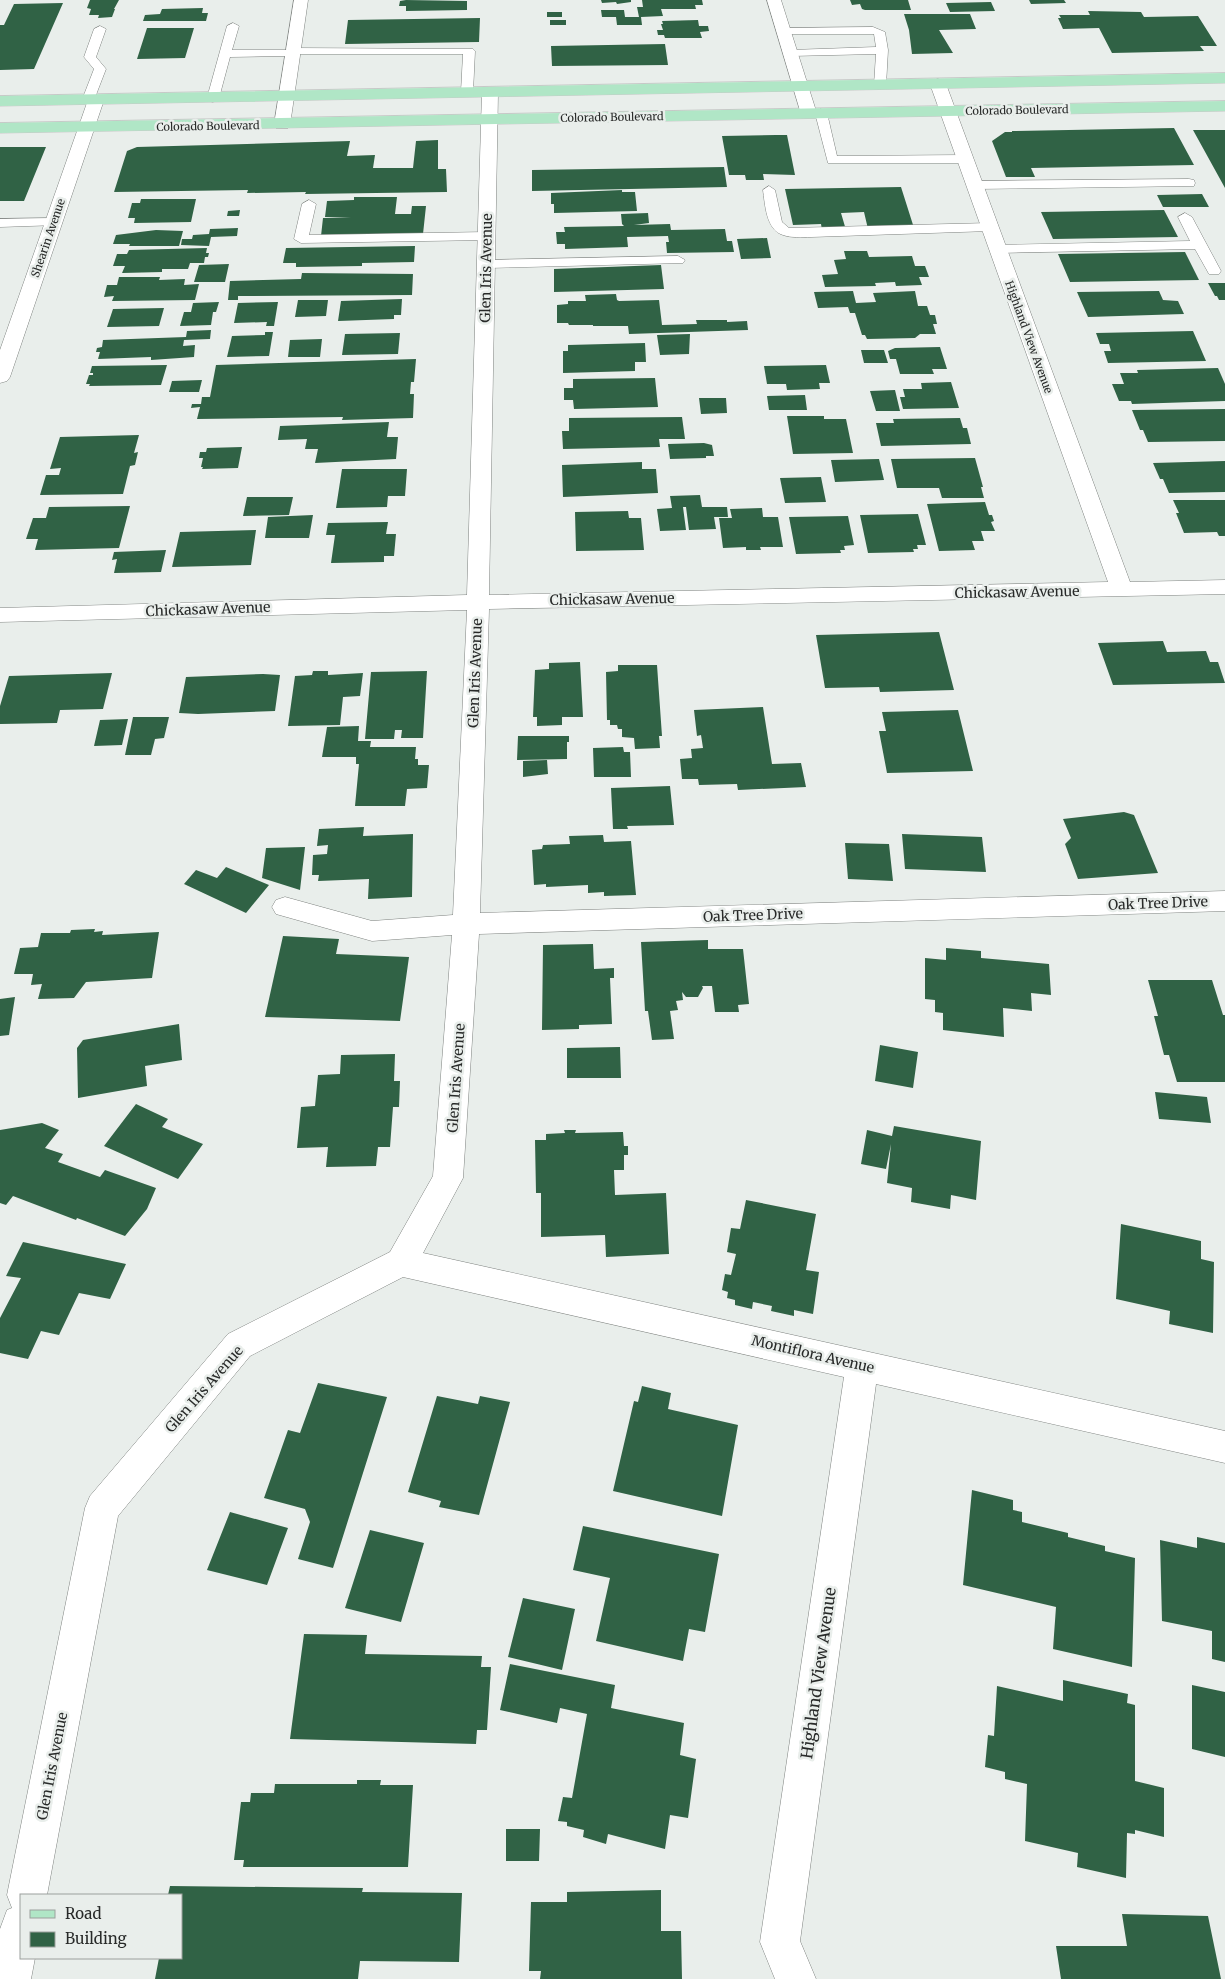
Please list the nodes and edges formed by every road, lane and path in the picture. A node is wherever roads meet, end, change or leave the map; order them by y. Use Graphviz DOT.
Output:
graph roads {
  1 [pos="301,0"];
  2 [pos="774,0"];
  3 [pos="233,26"];
  4 [pos="100,30"];
  5 [pos="784,31"];
  6 [pos="882,50"];
  7 [pos="293,52"];
  8 [pos="791,53"];
  9 [pos="226,54"];
  10 [pos="1225,78"];
  11 [pos="938,84"];
  12 [pos="880,85"];
  13 [pos="802,87"];
  14 [pos="467,92"];
  15 [pos="490,92"];
  16 [pos="287,97"];
  17 [pos="213,98"];
  18 [pos="0,100"];
  19 [pos="92,100"];
  20 [pos="1225,106"];
  21 [pos="948,112"];
  22 [pos="815,114"];
  23 [pos="490,119"];
  24 [pos="282,125"];
  25 [pos="87,127"];
  26 [pos="0,128"];
  27 [pos="965,159"];
  28 [pos="1189,183"];
  29 [pos="974,185"];
  30 [pos="769,190"];
  31 [pos="309,204"];
  32 [pos="1185,217"];
  33 [pos="53,222"];
  34 [pos="0,223"];
  35 [pos="990,227"];
  36 [pos="487,236"];
  37 [pos="1199,245"];
  38 [pos="997,249"];
  39 [pos="678,260"];
  40 [pos="486,264"];
  41 [pos="1214,272"];
  42 [pos="0,376"];
  43 [pos="1225,587"];
  44 [pos="1122,590"];
  45 [pos="478,602"];
  46 [pos="0,615"];
  47 [pos="1225,901"];
  48 [pos="285,907"];
  49 [pos="466,924"];
  50 [pos="402,1262"];
  51 [pos="862,1365"];
  52 [pos="1225,1447"];
  53 [pos="27,1894"];
  54 [pos="20,1930"];
  55 [pos="11,1979"];
  56 [pos="796,1979"];
  1 -- 7 [label="street"];
  2 -- 5 [label="street"];
  3 -- 9 [label="lane"];
  4 -- 19 [label="lane"];
  5 -- 6 [label="lane"];
  5 -- 8 [label="street"];
  6 -- 8 [label="lane"];
  6 -- 12 [label="lane"];
  7 -- 9 [label="lane"];
  7 -- 14 [label="lane"];
  7 -- 16 [label="street"];
  8 -- 13 [label="street"];
  9 -- 17 [label="lane"];
  10 -- 11 [label="main road"];
  11 -- 12 [label="main road"];
  11 -- 21 [label="street, Highland View Avenue"];
  12 -- 13 [label="main road"];
  13 -- 15 [label="main road"];
  13 -- 22 [label="street"];
  14 -- 15 [label="main road"];
  14 -- 16 [label="main road"];
  15 -- 23 [label="street, Glen Iris Avenue"];
  16 -- 17 [label="main road"];
  16 -- 24 [label="street"];
  17 -- 19 [label="main road"];
  18 -- 19 [label="main road"];
  19 -- 25 [label="street, Shearin Avenue"];
  20 -- 21 [label="main road, Colorado Boulevard"];
  21 -- 22 [label="main road, Colorado Boulevard"];
  21 -- 27 [label="street, Highland View Avenue"];
  22 -- 23 [label="main road, Colorado Boulevard"];
  22 -- 27 [label="lane"];
  23 -- 24 [label="main road, Colorado Boulevard"];
  23 -- 36 [label="street, Glen Iris Avenue"];
  24 -- 25 [label="main road, Colorado Boulevard"];
  25 -- 26 [label="main road, Colorado Boulevard"];
  25 -- 33 [label="street, Shearin Avenue"];
  27 -- 29 [label="street, Highland View Avenue"];
  28 -- 29 [label="lane"];
  29 -- 35 [label="street, Highland View Avenue"];
  30 -- 35 [label="lane"];
  31 -- 36 [label="lane"];
  32 -- 37 [label="lane"];
  33 -- 34 [label="lane"];
  33 -- 42 [label="street, Shearin Avenue"];
  35 -- 38 [label="street, Highland View Avenue"];
  36 -- 40 [label="street, Glen Iris Avenue"];
  37 -- 38 [label="lane"];
  37 -- 41 [label="lane"];
  38 -- 44 [label="street, Highland View Avenue"];
  39 -- 40 [label="lane"];
  40 -- 45 [label="street, Glen Iris Avenue"];
  43 -- 44 [label="street, Chickasaw Avenue"];
  44 -- 45 [label="street, Chickasaw Avenue"];
  45 -- 46 [label="street, Chickasaw Avenue"];
  45 -- 49 [label="street, Glen Iris Avenue"];
  47 -- 49 [label="street, Oak Tree Drive"];
  48 -- 49 [label="street, Oak Tree Drive"];
  49 -- 50 [label="street, Glen Iris Avenue"];
  50 -- 51 [label="street, Montiflora Avenue"];
  50 -- 53 [label="street, Glen Iris Avenue"];
  51 -- 52 [label="street, Montiflora Avenue"];
  51 -- 56 [label="street, Highland View Avenue"];
  54 -- 55 [label="street"];
}
